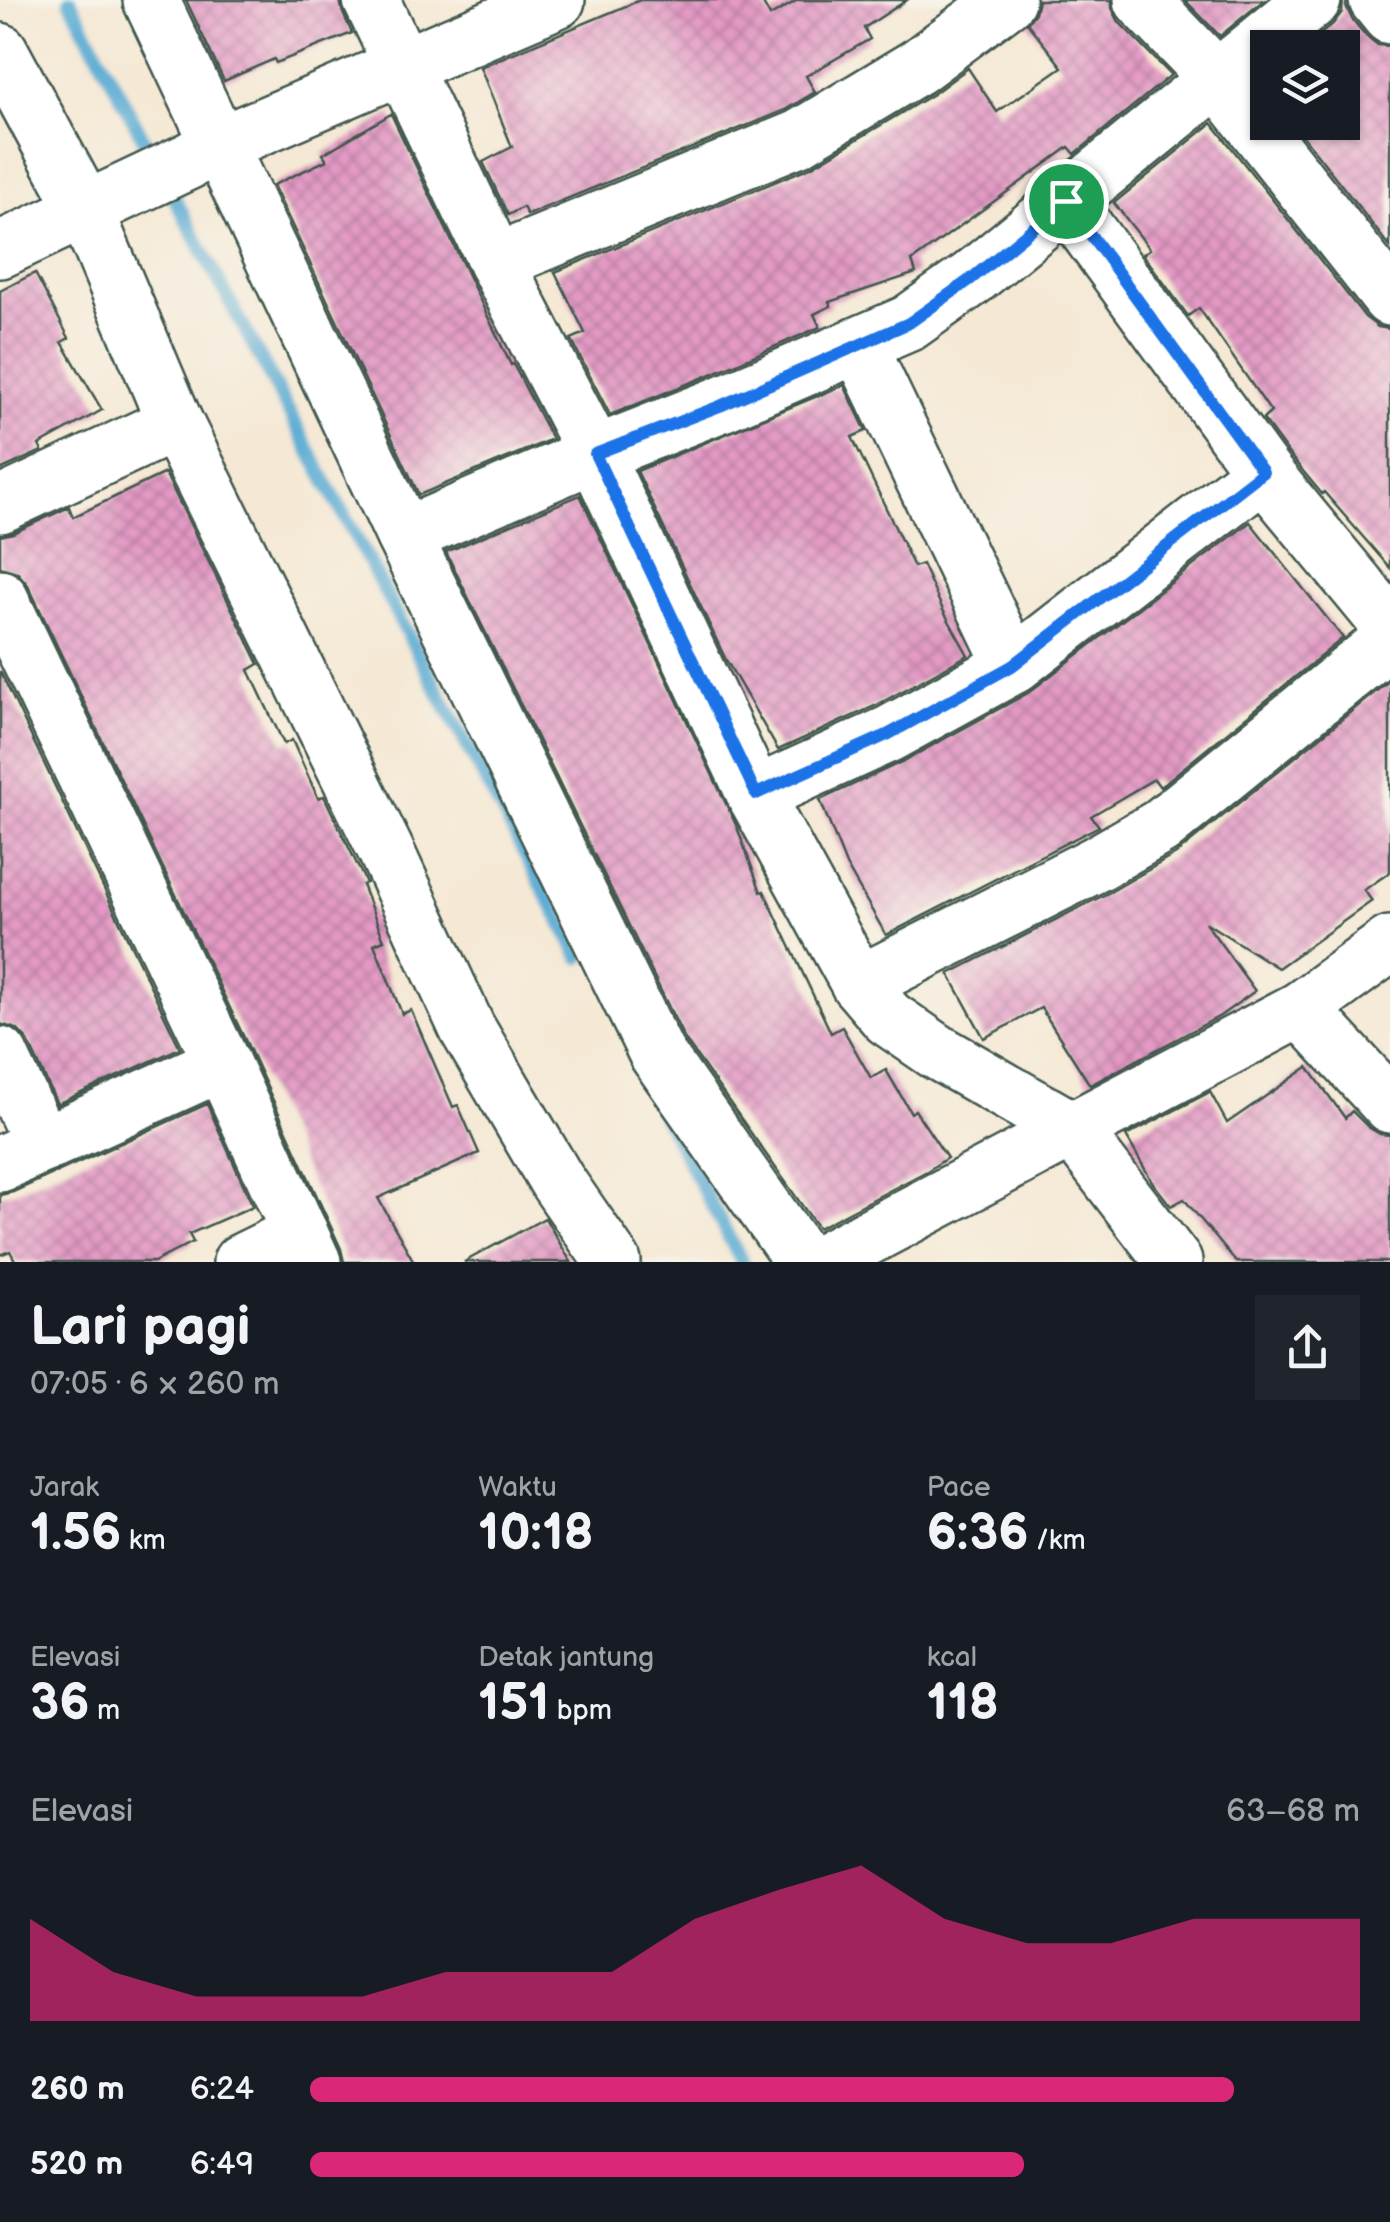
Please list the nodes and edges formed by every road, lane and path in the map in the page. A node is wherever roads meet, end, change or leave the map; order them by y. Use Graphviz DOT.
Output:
graph roads {
  1 [pos="151,0"];
  2 [pos="371,0"];
  3 [pos="557,0"];
  4 [pos="1007,0"];
  5 [pos="1142,0"];
  6 [pos="1313,0"];
  7 [pos="1377,0"];
  8 [pos="1390,16"];
  9 [pos="0,50"];
  10 [pos="404,66"];
  11 [pos="1217,78"];
  12 [pos="204,153"];
  13 [pos="102,201"];
  14 [pos="1066,201"];
  15 [pos="0,250"];
  16 [pos="496,262"];
  17 [pos="1390,298"];
  18 [pos="858,346"];
  19 [pos="175,422"];
  20 [pos="595,454"];
  21 [pos="1263,472"];
  22 [pos="0,505"];
  23 [pos="404,536"];
  24 [pos="0,598"];
  25 [pos="1390,626"];
  26 [pos="1390,640"];
  27 [pos="1012,666"];
  28 [pos="756,794"];
  29 [pos="1390,944"];
  30 [pos="859,984"];
  31 [pos="1300,1009"];
  32 [pos="0,1055"];
  33 [pos="222,1063"];
  34 [pos="1390,1105"];
  35 [pos="1074,1130"];
  36 [pos="21,1155"];
  37 [pos="306,1248"];
  38 [pos="241,1262"];
  39 [pos="614,1262"];
  40 [pos="802,1262"];
  41 [pos="821,1262"];
  42 [pos="1174,1262"];
  1 -- 12 [label="street"];
  2 -- 10 [label="street"];
  3 -- 10 [label="street"];
  4 -- 16 [label="street"];
  5 -- 11 [label="street"];
  6 -- 11 [label="street"];
  7 -- 8 [label="street"];
  9 -- 13 [label="street"];
  10 -- 12 [label="street"];
  10 -- 16 [label="street"];
  11 -- 14 [label="street"];
  11 -- 17 [label="street"];
  12 -- 13 [label="street"];
  12 -- 23 [label="street"];
  13 -- 15 [label="street"];
  13 -- 19 [label="street"];
  14 -- 18 [label="street"];
  14 -- 21 [label="street"];
  16 -- 20 [label="street"];
  18 -- 20 [label="street"];
  18 -- 27 [label="street"];
  19 -- 22 [label="street"];
  19 -- 39 [label="street"];
  20 -- 23 [label="street"];
  20 -- 28 [label="street"];
  21 -- 25 [label="street"];
  21 -- 27 [label="street"];
  23 -- 40 [label="street"];
  24 -- 33 [label="street"];
  26 -- 30 [label="street"];
  27 -- 28 [label="street"];
  28 -- 30 [label="street"];
  29 -- 31 [label="street"];
  30 -- 35 [label="street"];
  31 -- 34 [label="street"];
  31 -- 35 [label="street"];
  32 -- 36 [label="street"];
  33 -- 36 [label="street"];
  33 -- 37 [label="street"];
  35 -- 41 [label="street"];
  35 -- 42 [label="street"];
  37 -- 38 [label="street"];
}
